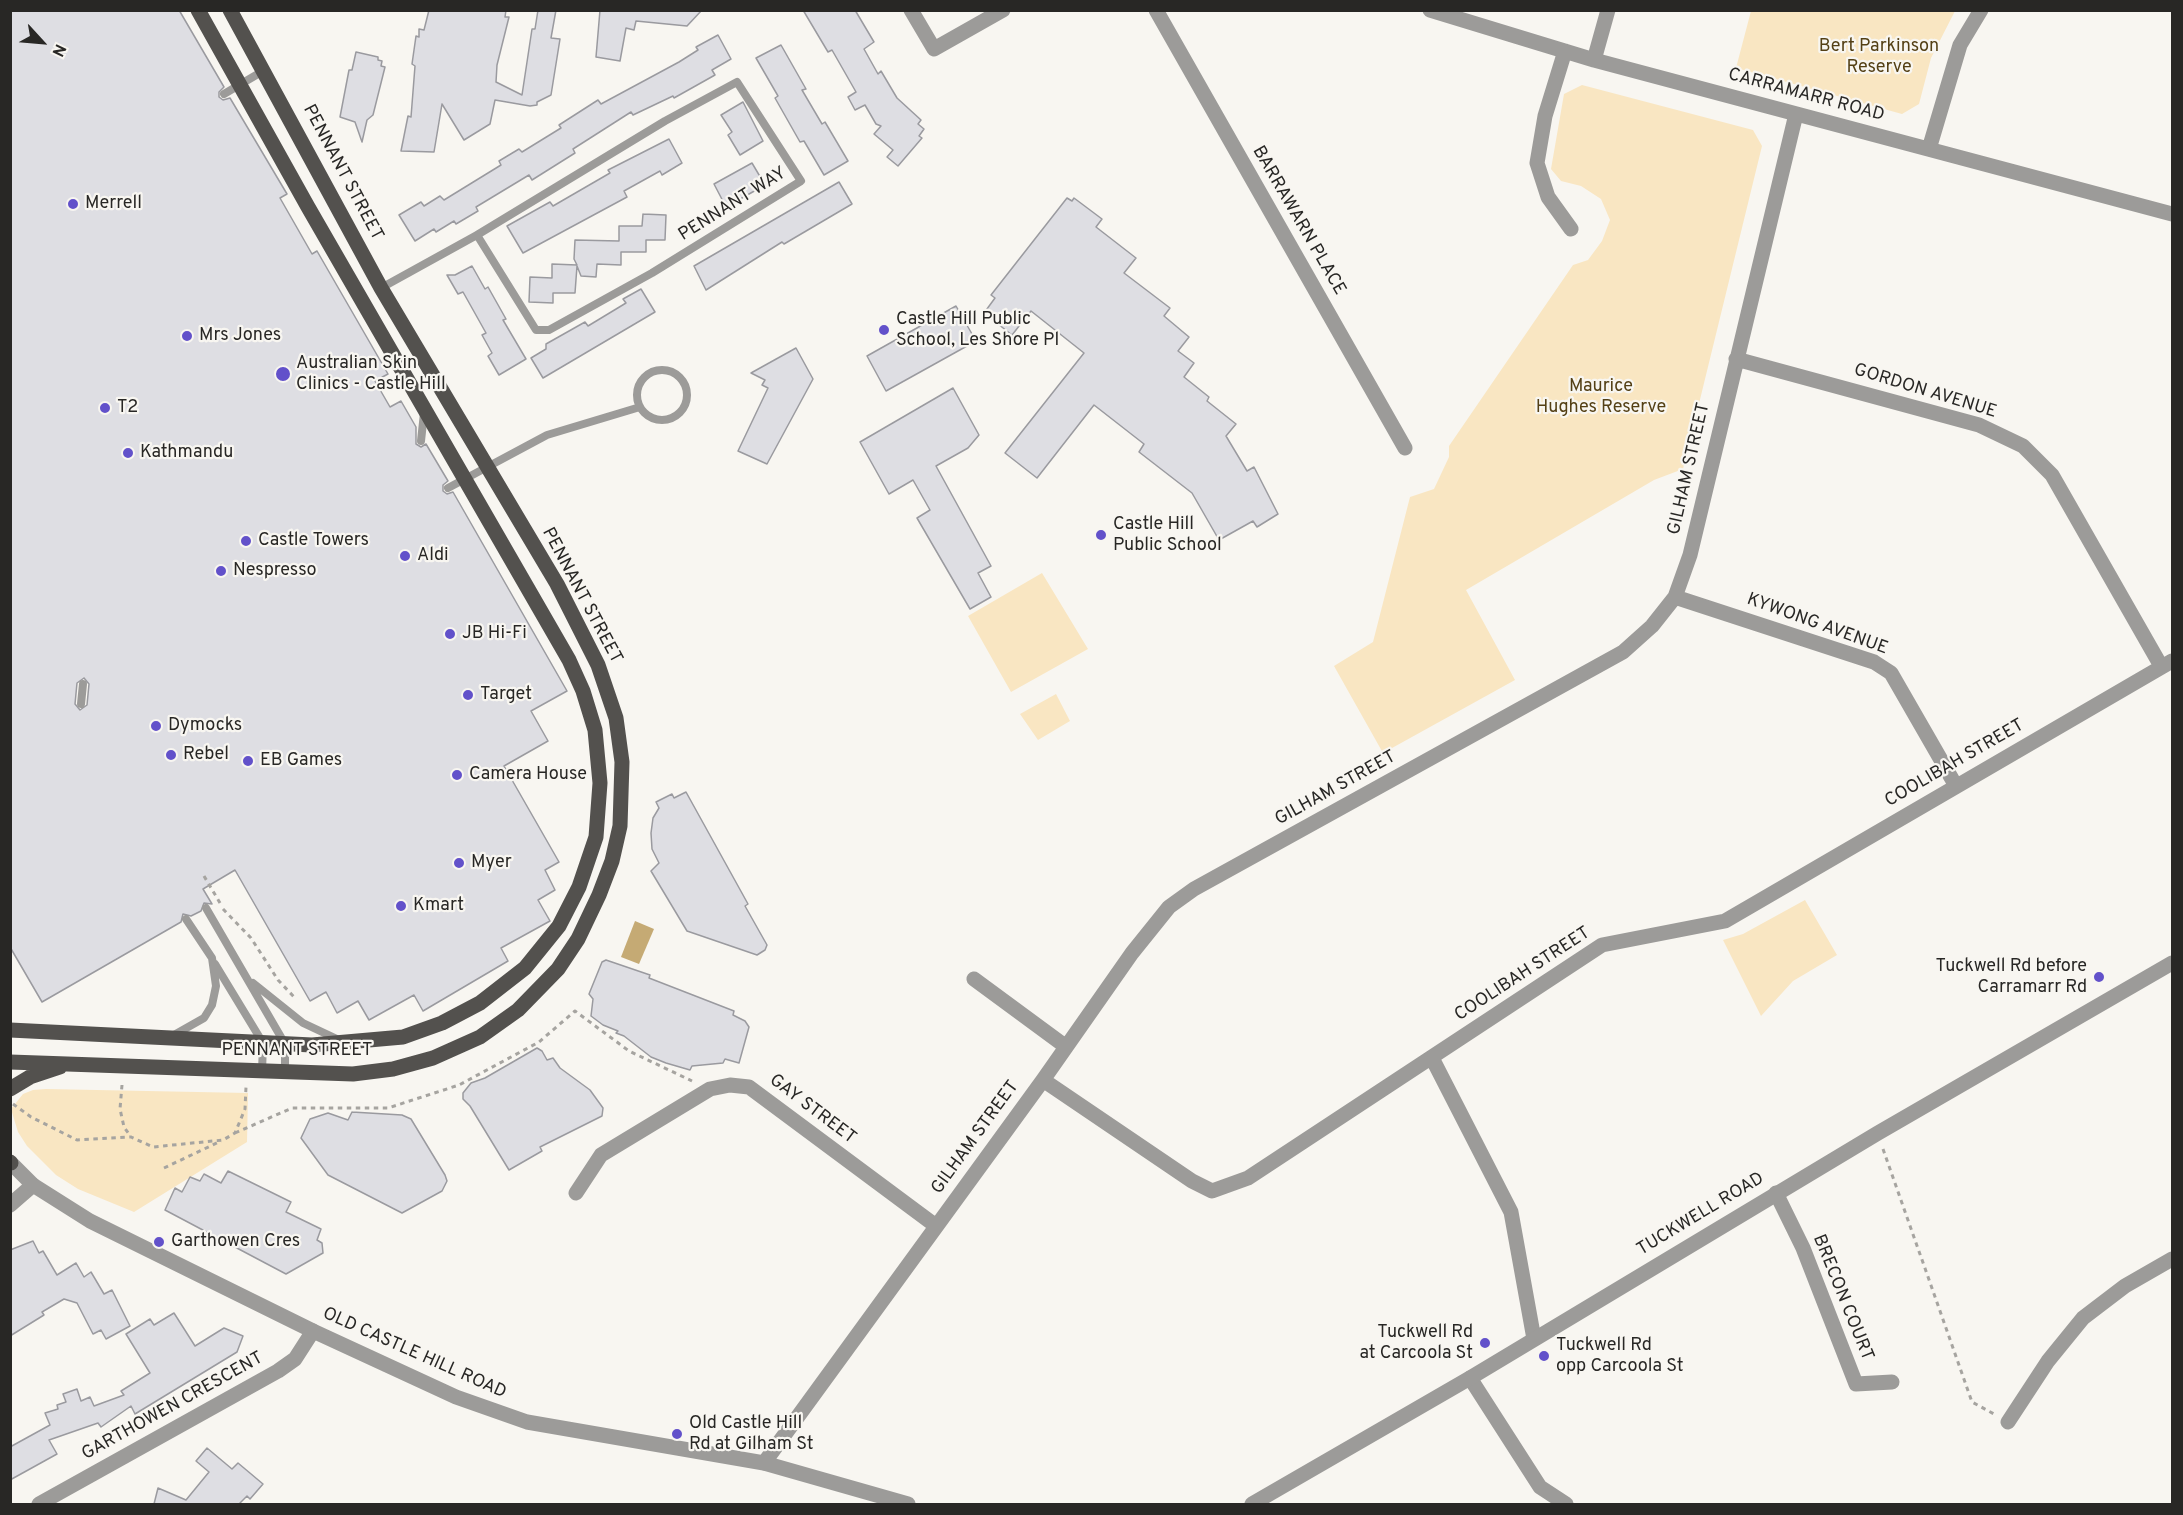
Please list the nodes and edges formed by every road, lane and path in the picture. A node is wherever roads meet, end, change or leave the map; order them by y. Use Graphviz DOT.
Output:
graph roads {
  1 [pos="198,10"];
  2 [pos="230,10"];
  3 [pos="911,10"];
  4 [pos="1003,10"];
  5 [pos="1430,10"];
  6 [pos="1608,10"];
  7 [pos="1982,10"];
  8 [pos="1159,11"];
  9 [pos="1565,51"];
  10 [pos="1594,60"];
  11 [pos="264,70"];
  12 [pos="241,84"];
  13 [pos="224,94"];
  14 [pos="1796,114"];
  15 [pos="1929,149"];
  16 [pos="2172,213"];
  17 [pos="1571,229"];
  18 [pos="477,235"];
  19 [pos="381,288"];
  20 [pos="1736,359"];
  21 [pos="424,406"];
  22 [pos="640,407"];
  23 [pos="421,441"];
  24 [pos="1405,448"];
  25 [pos="487,467"];
  26 [pos="466,479"];
  27 [pos="448,488"];
  28 [pos="1675,597"];
  29 [pos="2167,663"];
  30 [pos="83,684"];
  31 [pos="81,704"];
  32 [pos="1956,786"];
  33 [pos="204,876"];
  34 [pos="206,908"];
  35 [pos="186,919"];
  36 [pos="212,958"];
  37 [pos="2172,963"];
  38 [pos="244,974"];
  39 [pos="974,979"];
  40 [pos="298,1001"];
  41 [pos="10,1030"];
  42 [pos="164,1040"];
  43 [pos="263,1043"];
  44 [pos="285,1044"];
  45 [pos="353,1044"];
  46 [pos="1065,1046"];
  47 [pos="1432,1058"];
  48 [pos="10,1062"];
  49 [pos="69,1064"];
  50 [pos="262,1072"];
  51 [pos="285,1072"];
  52 [pos="1043,1080"];
  53 [pos="122,1085"];
  54 [pos="246,1085"];
  55 [pos="10,1089"];
  56 [pos="710,1089"];
  57 [pos="11,1101"];
  58 [pos="235,1133"];
  59 [pos="1878,1133"];
  60 [pos="131,1137"];
  61 [pos="223,1140"];
  62 [pos="11,1162"];
  63 [pos="164,1168"];
  64 [pos="33,1185"];
  65 [pos="576,1193"];
  66 [pos="1776,1193"];
  67 [pos="10,1205"];
  68 [pos="936,1226"];
  69 [pos="2172,1259"];
  70 [pos="313,1330"];
  71 [pos="1534,1339"];
  72 [pos="1470,1378"];
  73 [pos="1892,1382"];
  74 [pos="2008,1422"];
  75 [pos="764,1464"];
  76 [pos="39,1504"];
  77 [pos="908,1504"];
  78 [pos="1252,1504"];
  79 [pos="1566,1504"];
  1 -- 12 [label="main road, PENNANT STREET"];
  2 -- 11 [label="main road, PENNANT STREET"];
  3 -- 4 [label="street"];
  5 -- 9 [label="street, CARRAMARR ROAD"];
  6 -- 10 [label="street"];
  7 -- 15 [label="street"];
  8 -- 24 [label="street, BARRAWARN PLACE"];
  9 -- 10 [label="street, CARRAMARR ROAD"];
  9 -- 17 [label="street"];
  10 -- 14 [label="street, CARRAMARR ROAD"];
  11 -- 12 [label="lane"];
  11 -- 19 [label="main road, PENNANT STREET"];
  12 -- 13 [label="lane"];
  12 -- 21 [label="main road, PENNANT STREET"];
  14 -- 15 [label="street, CARRAMARR ROAD"];
  14 -- 20 [label="street, GILHAM STREET"];
  15 -- 16 [label="street, CARRAMARR ROAD"];
  18 -- 18 [label="lane, PENNANT WAY"];
  18 -- 19 [label="lane, PENNANT WAY"];
  19 -- 25 [label="main road, PENNANT STREET"];
  20 -- 28 [label="street, GILHAM STREET"];
  20 -- 29 [label="street, GORDON AVENUE"];
  21 -- 23 [label="lane"];
  21 -- 26 [label="main road, PENNANT STREET"];
  22 -- 22 [label="lane"];
  22 -- 25 [label="lane"];
  25 -- 26 [label="lane"];
  25 -- 51 [label="main road, PENNANT STREET"];
  26 -- 27 [label="lane"];
  26 -- 45 [label="main road, PENNANT STREET"];
  28 -- 32 [label="street, KYWONG AVENUE"];
  28 -- 46 [label="street, GILHAM STREET"];
  29 -- 32 [label="street, COOLIBAH STREET"];
  30 -- 31 [label="lane"];
  32 -- 47 [label="street, COOLIBAH STREET"];
  33 -- 40 [label="path"];
  34 -- 38 [label="lane"];
  35 -- 36 [label="lane"];
  36 -- 42 [label="lane"];
  36 -- 43 [label="lane"];
  37 -- 59 [label="street, TUCKWELL ROAD"];
  38 -- 44 [label="lane"];
  38 -- 45 [label="lane"];
  39 -- 46 [label="street"];
  41 -- 42 [label="main road, PENNANT STREET"];
  42 -- 43 [label="main road, PENNANT STREET"];
  43 -- 44 [label="main road, PENNANT STREET"];
  43 -- 50 [label="lane"];
  44 -- 45 [label="main road, PENNANT STREET"];
  44 -- 51 [label="lane"];
  46 -- 52 [label="street, GILHAM STREET"];
  47 -- 52 [label="street, COOLIBAH STREET"];
  47 -- 71 [label="street"];
  48 -- 49 [label="main road, PENNANT STREET"];
  49 -- 50 [label="main road, PENNANT STREET"];
  49 -- 55 [label="main road"];
  50 -- 51 [label="main road, PENNANT STREET"];
  52 -- 68 [label="street, GILHAM STREET"];
  53 -- 60 [label="path"];
  54 -- 58 [label="path"];
  56 -- 58 [label="path"];
  56 -- 65 [label="street, GAY STREET"];
  56 -- 68 [label="street, GAY STREET"];
  57 -- 60 [label="path"];
  58 -- 61 [label="path"];
  59 -- 66 [label="street, TUCKWELL ROAD"];
  59 -- 74 [label="path"];
  60 -- 61 [label="path"];
  61 -- 63 [label="path"];
  62 -- 64 [label="street, OLD CASTLE HILL ROAD"];
  64 -- 67 [label="street"];
  64 -- 70 [label="street, OLD CASTLE HILL ROAD"];
  66 -- 71 [label="street, TUCKWELL ROAD"];
  66 -- 73 [label="street, BRECON COURT"];
  68 -- 75 [label="street, GILHAM STREET"];
  69 -- 74 [label="street"];
  70 -- 75 [label="street, OLD CASTLE HILL ROAD"];
  70 -- 76 [label="street, GARTHOWEN CRESCENT"];
  71 -- 72 [label="street, TUCKWELL ROAD"];
  72 -- 78 [label="street, TUCKWELL ROAD"];
  72 -- 79 [label="street"];
  75 -- 77 [label="street, OLD CASTLE HILL ROAD"];
}
